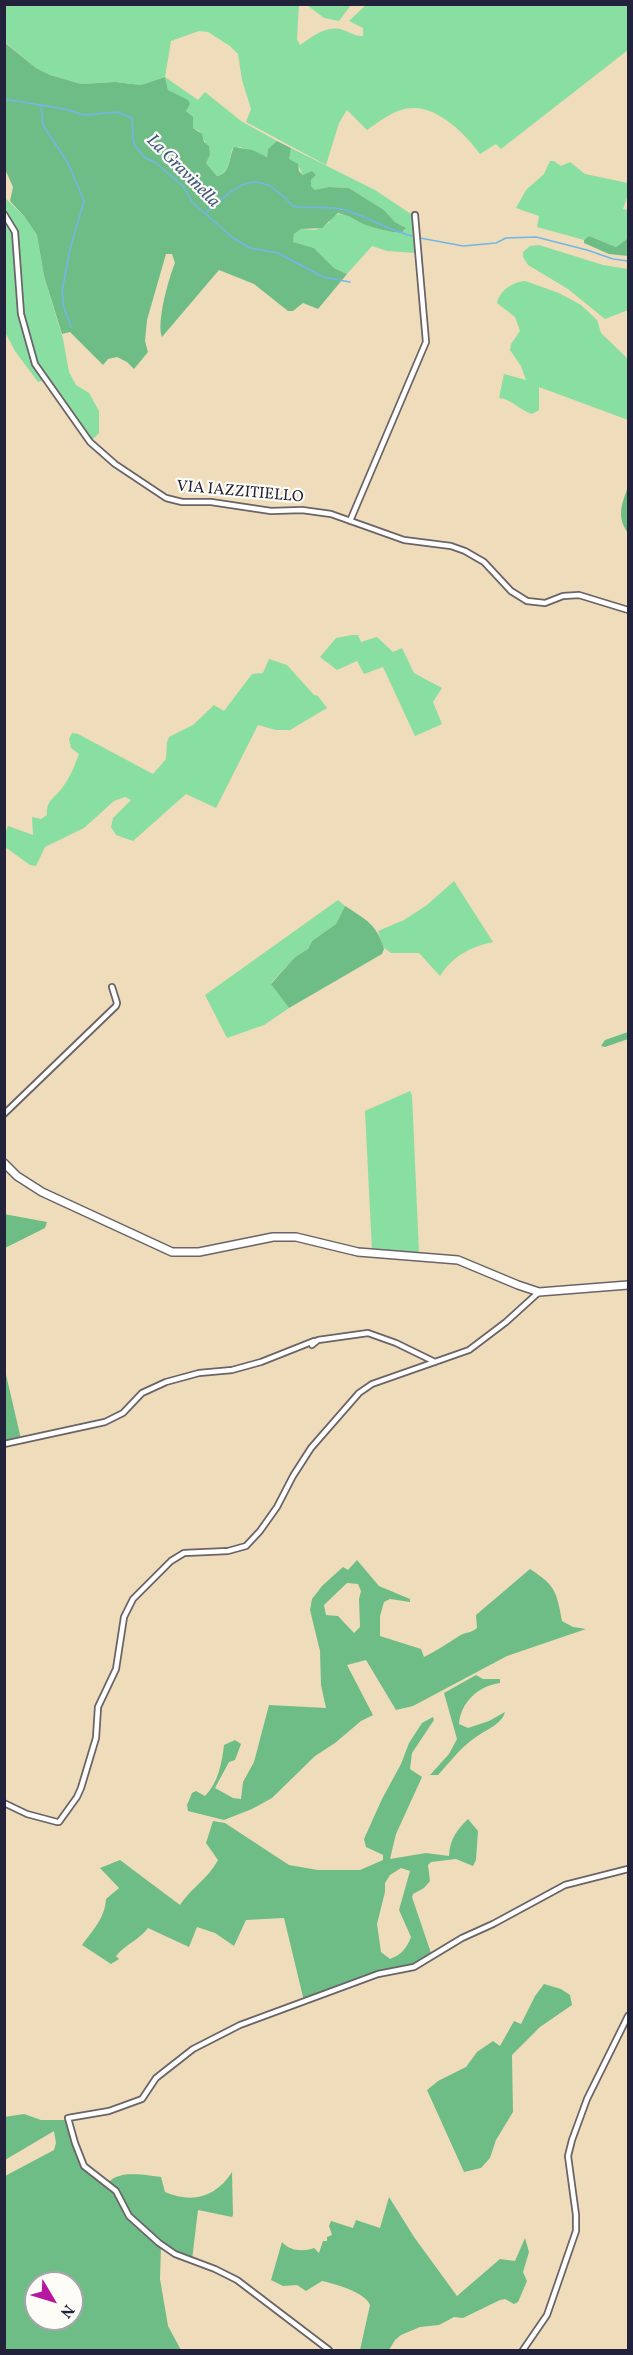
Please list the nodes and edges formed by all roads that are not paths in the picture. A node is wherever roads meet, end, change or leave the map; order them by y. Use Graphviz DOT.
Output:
graph roads {
  1 [pos="4,214"];
  2 [pos="415,214"];
  3 [pos="350,521"];
  4 [pos="628,610"];
  5 [pos="112,987"];
  6 [pos="4,1113"];
  7 [pos="4,1163"];
  8 [pos="628,1285"];
  9 [pos="539,1292"];
  10 [pos="435,1362"];
  11 [pos="4,1444"];
  12 [pos="4,1803"];
  13 [pos="628,1869"];
  14 [pos="628,2016"];
  15 [pos="329,2350"];
  16 [pos="523,2350"];
  1 -- 3 [label="street, VIA IAZZITIELLO"];
  2 -- 3 [label="street"];
  3 -- 4 [label="street, VIA IAZZITIELLO"];
  5 -- 6 [label="street"];
  7 -- 9 [label="main road"];
  8 -- 9 [label="main road"];
  9 -- 10 [label="street"];
  10 -- 11 [label="street"];
  10 -- 12 [label="street"];
  13 -- 15 [label="street"];
  14 -- 16 [label="street"];
}
